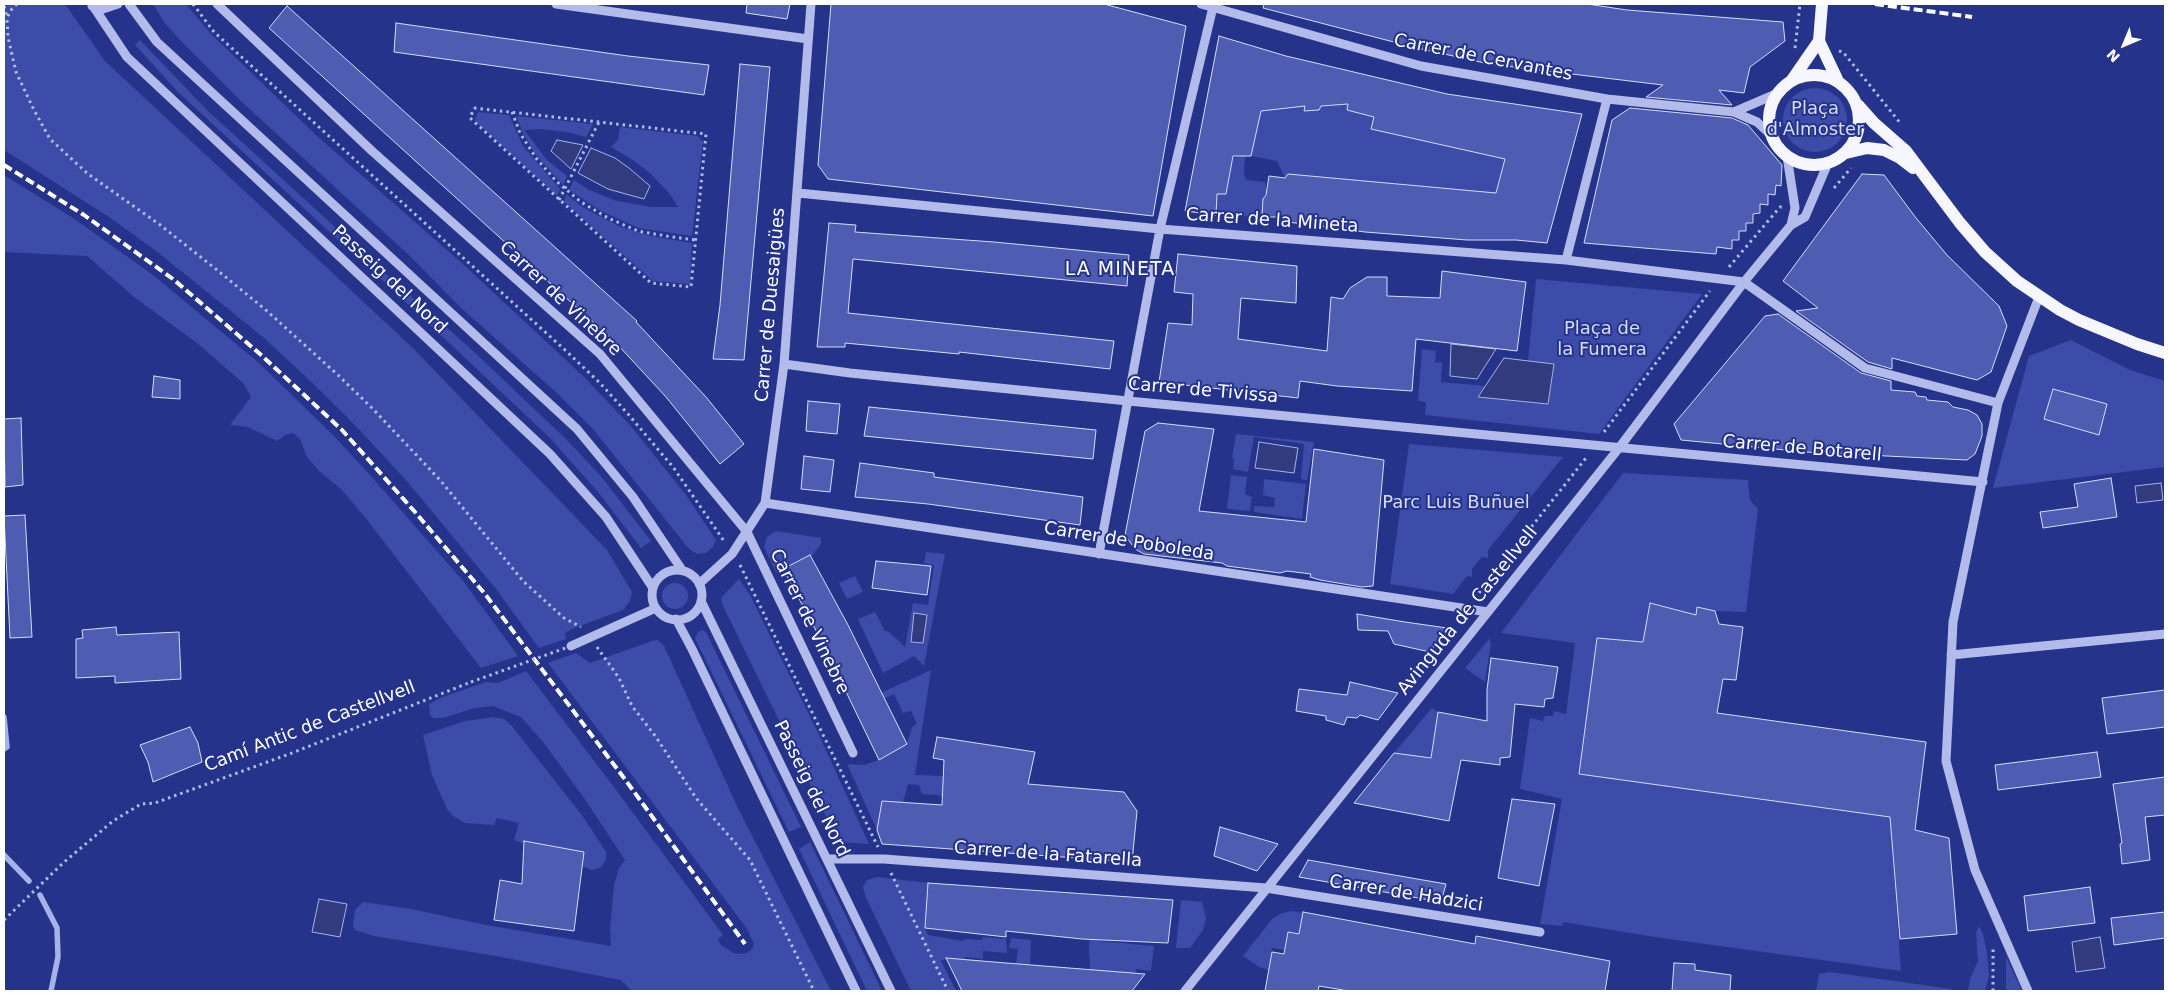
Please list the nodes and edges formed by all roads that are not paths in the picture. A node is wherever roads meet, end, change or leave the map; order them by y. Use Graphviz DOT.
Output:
graph roads {
  1 [pos="118,4"];
  2 [pos="129,4"];
  3 [pos="217,4"];
  4 [pos="556,4"];
  5 [pos="811,4"];
  6 [pos="1201,4"];
  7 [pos="1822,4"];
  8 [pos="91,5"];
  9 [pos="1213,7"];
  10 [pos="808,39"];
  11 [pos="1819,41"];
  12 [pos="1837,79"];
  13 [pos="1792,80"];
  14 [pos="1776,94"];
  15 [pos="1607,99"];
  16 [pos="1858,105"];
  17 [pos="1734,112"];
  18 [pos="1771,135"];
  19 [pos="1846,152"];
  20 [pos="1787,156"];
  21 [pos="1828,163"];
  22 [pos="1925,179"];
  23 [pos="798,193"];
  24 [pos="1791,225"];
  25 [pos="1160,229"];
  26 [pos="1566,260"];
  27 [pos="1744,282"];
  28 [pos="2039,297"];
  29 [pos="2165,352"];
  30 [pos="784,364"];
  31 [pos="1128,401"];
  32 [pos="1998,403"];
  33 [pos="1619,448"];
  34 [pos="1983,482"];
  35 [pos="765,503"];
  36 [pos="747,532"];
  37 [pos="1099,554"];
  38 [pos="682,570"];
  39 [pos="699,584"];
  40 [pos="653,588"];
  41 [pos="701,601"];
  42 [pos="656,608"];
  43 [pos="1488,612"];
  44 [pos="676,620"];
  45 [pos="2165,634"];
  46 [pos="571,646"];
  47 [pos="1951,655"];
  48 [pos="853,753"];
  49 [pos="828,859"];
  50 [pos="1266,888"];
  51 [pos="1540,932"];
  52 [pos="856,991"];
  53 [pos="891,991"];
  54 [pos="1185,991"];
  55 [pos="2028,991"];
  1 -- 8 [label="street"];
  2 -- 38 [label="street, Passeig del Nord"];
  3 -- 36 [label="street, Carrer de Vinebre"];
  4 -- 10 [label="street"];
  5 -- 10 [label="street, Carrer de Duesaigües"];
  6 -- 9 [label="street, Carrer de Cervantes"];
  7 -- 11 [label="main road"];
  8 -- 40 [label="street, Passeig del Nord"];
  9 -- 15 [label="street, Carrer de Cervantes"];
  9 -- 25 [label="street"];
  10 -- 23 [label="street, Carrer de Duesaigües"];
  11 -- 12 [label="main road"];
  11 -- 13 [label="main road"];
  12 -- 13 [label="main road"];
  12 -- 16 [label="main road"];
  13 -- 14 [label="main road"];
  14 -- 17 [label="street, Carrer de Cervantes"];
  14 -- 18 [label="main road"];
  15 -- 17 [label="street, Carrer de Cervantes"];
  15 -- 26 [label="street"];
  16 -- 19 [label="main road"];
  16 -- 22 [label="main road"];
  17 -- 18 [label="street, Carrer de Cervantes"];
  18 -- 20 [label="main road"];
  19 -- 21 [label="main road"];
  19 -- 22 [label="main road"];
  20 -- 21 [label="main road"];
  20 -- 24 [label="street"];
  21 -- 24 [label="street, Avinguda de Castellvell"];
  22 -- 28 [label="main road"];
  23 -- 25 [label="street, Carrer de la Mineta"];
  23 -- 30 [label="street, Carrer de Duesaigües"];
  24 -- 27 [label="street, Avinguda de Castellvell"];
  25 -- 26 [label="street, Carrer de la Mineta"];
  25 -- 31 [label="street"];
  26 -- 27 [label="street, Carrer de la Mineta"];
  27 -- 32 [label="street"];
  27 -- 33 [label="street, Avinguda de Castellvell"];
  28 -- 29 [label="main road"];
  28 -- 32 [label="street"];
  30 -- 31 [label="street, Carrer de Tivissa"];
  30 -- 35 [label="street, Carrer de Duesaigües"];
  31 -- 33 [label="street, Carrer de Tivissa"];
  31 -- 37 [label="street"];
  32 -- 34 [label="street"];
  33 -- 34 [label="street, Carrer de Botarell"];
  33 -- 43 [label="street, Avinguda de Castellvell"];
  34 -- 47 [label="street"];
  35 -- 36 [label="street, Carrer de Duesaigües"];
  35 -- 37 [label="street, Carrer de Poboleda"];
  36 -- 39 [label="street, Carrer de Duesaigües"];
  36 -- 48 [label="street, Carrer de Vinebre"];
  37 -- 43 [label="street, Carrer de Poboleda"];
  38 -- 39 [label="street"];
  38 -- 40 [label="street"];
  39 -- 41 [label="street"];
  40 -- 42 [label="street"];
  41 -- 44 [label="street"];
  41 -- 49 [label="street, Passeig del Nord"];
  42 -- 44 [label="street"];
  42 -- 46 [label="street"];
  43 -- 50 [label="street, Avinguda de Castellvell"];
  44 -- 52 [label="street"];
  45 -- 47 [label="street"];
  47 -- 55 [label="street"];
  49 -- 50 [label="street, Carrer de la Fatarella"];
  49 -- 53 [label="street, Passeig del Nord"];
  50 -- 51 [label="street, Carrer de Hadzici"];
  50 -- 54 [label="street, Avinguda de Castellvell"];
}
